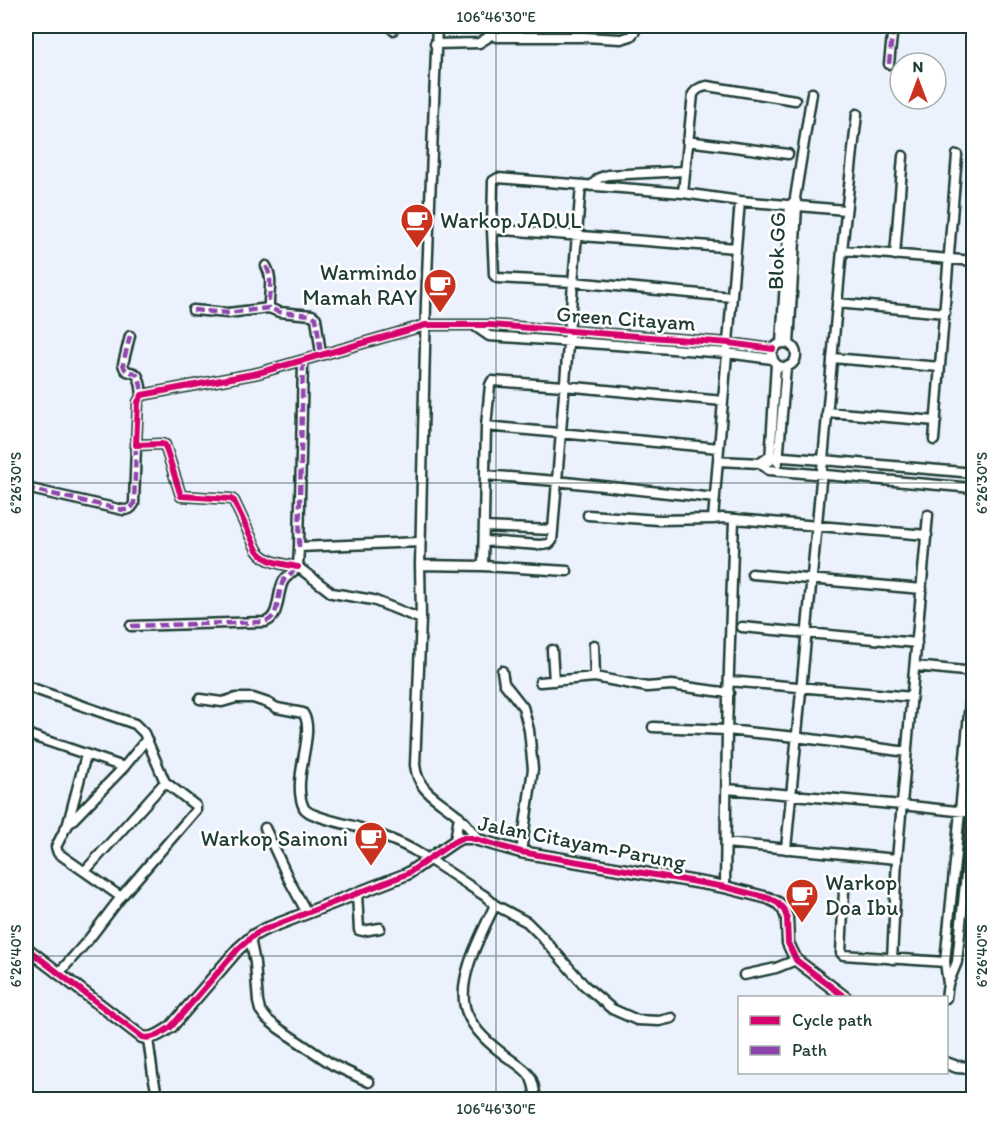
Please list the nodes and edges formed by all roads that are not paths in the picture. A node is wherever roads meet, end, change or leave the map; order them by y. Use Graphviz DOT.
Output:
graph roads {
  1 [pos="437,26"];
  2 [pos="539,26"];
  3 [pos="584,26"];
  4 [pos="635,26"];
  5 [pos="893,26"];
  6 [pos="490,30"];
  7 [pos="539,37"];
  8 [pos="584,37"];
  9 [pos="435,44"];
  10 [pos="890,51"];
  11 [pos="812,93"];
  12 [pos="795,100"];
  13 [pos="857,114"];
  14 [pos="687,141"];
  15 [pos="788,154"];
  16 [pos="957,155"];
  17 [pos="903,156"];
  18 [pos="685,171"];
  19 [pos="581,185"];
  20 [pos="591,186"];
  21 [pos="683,194"];
  22 [pos="740,201"];
  23 [pos="794,203"];
  24 [pos="845,210"];
  25 [pos="492,229"];
  26 [pos="576,236"];
  27 [pos="736,248"];
  28 [pos="842,250"];
  29 [pos="895,255"];
  30 [pos="949,259"];
  31 [pos="974,261"];
  32 [pos="266,266"];
  33 [pos="573,282"];
  34 [pos="732,297"];
  35 [pos="837,303"];
  36 [pos="269,308"];
  37 [pos="193,310"];
  38 [pos="945,313"];
  39 [pos="426,325"];
  40 [pos="130,336"];
  41 [pos="568,337"];
  42 [pos="785,343"];
  43 [pos="728,348"];
  44 [pos="321,354"];
  45 [pos="774,358"];
  46 [pos="832,358"];
  47 [pos="303,361"];
  48 [pos="786,367"];
  49 [pos="940,367"];
  50 [pos="564,386"];
  51 [pos="142,395"];
  52 [pos="723,401"];
  53 [pos="827,412"];
  54 [pos="936,421"];
  55 [pos="486,426"];
  56 [pos="560,433"];
  57 [pos="934,440"];
  58 [pos="136,445"];
  59 [pos="719,448"];
  60 [pos="774,457"];
  61 [pos="823,460"];
  62 [pos="718,461"];
  63 [pos="760,463"];
  64 [pos="773,470"];
  65 [pos="974,473"];
  66 [pos="485,475"];
  67 [pos="821,476"];
  68 [pos="556,481"];
  69 [pos="26,488"];
  70 [pos="973,488"];
  71 [pos="715,498"];
  72 [pos="588,515"];
  73 [pos="928,515"];
  74 [pos="713,519"];
  75 [pos="734,519"];
  76 [pos="817,524"];
  77 [pos="484,527"];
  78 [pos="553,530"];
  79 [pos="927,534"];
  80 [pos="484,541"];
  81 [pos="420,542"];
  82 [pos="299,548"];
  83 [pos="420,565"];
  84 [pos="483,566"];
  85 [pos="567,571"];
  86 [pos="293,572"];
  87 [pos="752,574"];
  88 [pos="812,579"];
  89 [pos="922,589"];
  90 [pos="421,619"];
  91 [pos="131,626"];
  92 [pos="742,627"];
  93 [pos="806,633"];
  94 [pos="917,643"];
  95 [pos="594,645"];
  96 [pos="552,650"];
  97 [pos="974,658"];
  98 [pos="915,666"];
  99 [pos="502,671"];
  100 [pos="973,672"];
  101 [pos="595,677"];
  102 [pos="554,681"];
  103 [pos="729,681"];
  104 [pos="540,682"];
  105 [pos="26,686"];
  106 [pos="801,687"];
  107 [pos="729,693"];
  108 [pos="912,697"];
  109 [pos="200,699"];
  110 [pos="653,727"];
  111 [pos="727,730"];
  112 [pos="26,734"];
  113 [pos="796,737"];
  114 [pos="147,740"];
  115 [pos="906,752"];
  116 [pos="86,755"];
  117 [pos="124,767"];
  118 [pos="165,782"];
  119 [pos="727,789"];
  120 [pos="791,795"];
  121 [pos="974,796"];
  122 [pos="902,805"];
  123 [pos="960,812"];
  124 [pos="973,813"];
  125 [pos="459,816"];
  126 [pos="66,827"];
  127 [pos="265,828"];
  128 [pos="479,840"];
  129 [pos="726,843"];
  130 [pos="448,846"];
  131 [pos="786,849"];
  132 [pos="521,852"];
  133 [pos="897,859"];
  134 [pos="428,860"];
  135 [pos="85,871"];
  136 [pos="725,887"];
  137 [pos="844,891"];
  138 [pos="357,894"];
  139 [pos="121,897"];
  140 [pos="495,905"];
  141 [pos="307,913"];
  142 [pos="380,928"];
  143 [pos="250,938"];
  144 [pos="26,948"];
  145 [pos="892,958"];
  146 [pos="796,960"];
  147 [pos="945,962"];
  148 [pos="58,973"];
  149 [pos="744,975"];
  150 [pos="948,984"];
  151 [pos="843,996"];
  152 [pos="946,996"];
  153 [pos="672,1018"];
  154 [pos="148,1039"];
  155 [pos="948,1064"];
  156 [pos="974,1068"];
  157 [pos="369,1082"];
  158 [pos="158,1100"];
  159 [pos="536,1100"];
  1 -- 9 [label="street"];
  2 -- 7 [label="street"];
  3 -- 8 [label="street"];
  4 -- 8 [label="street"];
  5 -- 10 [label="street"];
  6 -- 7 [label="street"];
  6 -- 9 [label="street"];
  7 -- 8 [label="street"];
  9 -- 39 [label="street"];
  11 -- 23 [label="street, Blok GG"];
  12 -- 14 [label="street"];
  13 -- 24 [label="street"];
  14 -- 15 [label="street"];
  14 -- 18 [label="street"];
  16 -- 30 [label="street"];
  17 -- 29 [label="street"];
  18 -- 20 [label="street"];
  18 -- 21 [label="street"];
  19 -- 20 [label="street"];
  19 -- 25 [label="street"];
  19 -- 26 [label="street"];
  20 -- 21 [label="street"];
  21 -- 22 [label="street"];
  22 -- 23 [label="street"];
  22 -- 27 [label="street"];
  23 -- 24 [label="street"];
  23 -- 42 [label="street, Blok GG"];
  24 -- 28 [label="street"];
  25 -- 26 [label="street"];
  25 -- 33 [label="street"];
  26 -- 27 [label="street"];
  26 -- 33 [label="street"];
  27 -- 34 [label="street"];
  28 -- 29 [label="street"];
  28 -- 35 [label="street"];
  29 -- 30 [label="street"];
  30 -- 31 [label="street"];
  30 -- 38 [label="street"];
  32 -- 36 [label="street"];
  33 -- 34 [label="street"];
  33 -- 41 [label="street"];
  34 -- 43 [label="street"];
  35 -- 38 [label="street"];
  35 -- 46 [label="street"];
  36 -- 37 [label="street"];
  36 -- 44 [label="street"];
  38 -- 49 [label="street"];
  39 -- 41 [label="street, Green Citayam"];
  39 -- 44 [label="street"];
  39 -- 81 [label="street"];
  40 -- 51 [label="street"];
  41 -- 43 [label="street, Green Citayam"];
  41 -- 50 [label="street"];
  42 -- 45 [label="street"];
  42 -- 48 [label="street"];
  43 -- 45 [label="street, Green Citayam"];
  43 -- 52 [label="street"];
  44 -- 47 [label="street"];
  45 -- 48 [label="street"];
  45 -- 60 [label="street"];
  46 -- 49 [label="street"];
  46 -- 53 [label="street"];
  47 -- 51 [label="street"];
  47 -- 82 [label="street"];
  48 -- 60 [label="street"];
  49 -- 54 [label="street"];
  50 -- 52 [label="street"];
  50 -- 55 [label="street"];
  50 -- 56 [label="street"];
  51 -- 58 [label="street"];
  52 -- 59 [label="street"];
  53 -- 54 [label="street"];
  53 -- 61 [label="street"];
  54 -- 57 [label="street"];
  55 -- 56 [label="street"];
  55 -- 66 [label="street"];
  56 -- 59 [label="street"];
  56 -- 68 [label="street"];
  58 -- 69 [label="street"];
  58 -- 86 [label="street"];
  59 -- 62 [label="street"];
  60 -- 61 [label="street"];
  60 -- 63 [label="street"];
  60 -- 64 [label="street"];
  61 -- 65 [label="street"];
  61 -- 67 [label="street"];
  62 -- 63 [label="street"];
  62 -- 71 [label="street"];
  63 -- 64 [label="street"];
  64 -- 67 [label="street"];
  65 -- 70 [label="street"];
  66 -- 68 [label="street"];
  66 -- 77 [label="street"];
  67 -- 70 [label="street"];
  67 -- 76 [label="street"];
  68 -- 71 [label="street"];
  68 -- 78 [label="street"];
  71 -- 74 [label="street"];
  72 -- 74 [label="street"];
  73 -- 79 [label="street"];
  74 -- 75 [label="street"];
  75 -- 76 [label="street"];
  75 -- 103 [label="street"];
  76 -- 79 [label="street"];
  76 -- 88 [label="street"];
  77 -- 78 [label="street"];
  77 -- 80 [label="street"];
  78 -- 80 [label="street"];
  79 -- 89 [label="street"];
  80 -- 84 [label="street"];
  81 -- 82 [label="street"];
  81 -- 83 [label="street"];
  82 -- 86 [label="street"];
  83 -- 84 [label="street"];
  83 -- 90 [label="street"];
  84 -- 85 [label="street"];
  86 -- 90 [label="street"];
  86 -- 91 [label="street"];
  87 -- 88 [label="street"];
  88 -- 89 [label="street"];
  88 -- 93 [label="street"];
  89 -- 94 [label="street"];
  90 -- 125 [label="street"];
  92 -- 93 [label="street"];
  93 -- 94 [label="street"];
  93 -- 106 [label="street"];
  94 -- 98 [label="street"];
  95 -- 101 [label="street"];
  96 -- 102 [label="street"];
  97 -- 100 [label="street"];
  98 -- 100 [label="street"];
  98 -- 108 [label="street"];
  99 -- 132 [label="street"];
  100 -- 123 [label="street"];
  101 -- 102 [label="street"];
  101 -- 107 [label="street"];
  102 -- 104 [label="street"];
  103 -- 106 [label="street"];
  103 -- 107 [label="street"];
  105 -- 114 [label="street"];
  106 -- 108 [label="street"];
  106 -- 113 [label="street"];
  107 -- 111 [label="street"];
  108 -- 115 [label="street"];
  109 -- 134 [label="street"];
  110 -- 111 [label="street"];
  111 -- 113 [label="street"];
  111 -- 119 [label="street"];
  112 -- 116 [label="street"];
  113 -- 115 [label="street"];
  113 -- 120 [label="street"];
  114 -- 117 [label="street"];
  114 -- 118 [label="street"];
  115 -- 122 [label="street"];
  116 -- 117 [label="street"];
  116 -- 126 [label="street"];
  117 -- 126 [label="street"];
  118 -- 135 [label="street"];
  118 -- 139 [label="street"];
  119 -- 120 [label="street"];
  119 -- 129 [label="street"];
  120 -- 122 [label="street"];
  120 -- 131 [label="street"];
  121 -- 124 [label="street"];
  122 -- 123 [label="street"];
  122 -- 133 [label="street"];
  123 -- 124 [label="street"];
  123 -- 147 [label="street"];
  124 -- 150 [label="street"];
  125 -- 128 [label="street"];
  125 -- 130 [label="street"];
  126 -- 135 [label="street"];
  127 -- 141 [label="street"];
  128 -- 130 [label="street, Jalan Citayam-Parung"];
  128 -- 132 [label="street, Jalan Citayam-Parung"];
  129 -- 131 [label="street"];
  129 -- 136 [label="street"];
  130 -- 134 [label="street"];
  131 -- 133 [label="street"];
  132 -- 136 [label="street, Jalan Citayam-Parung"];
  133 -- 145 [label="street"];
  134 -- 138 [label="street"];
  134 -- 140 [label="street"];
  135 -- 139 [label="street"];
  136 -- 146 [label="street, Jalan Citayam-Parung"];
  137 -- 145 [label="street"];
  138 -- 141 [label="street"];
  138 -- 142 [label="street"];
  139 -- 148 [label="street"];
  140 -- 153 [label="street"];
  140 -- 159 [label="street"];
  141 -- 143 [label="street"];
  143 -- 154 [label="street"];
  143 -- 157 [label="street"];
  144 -- 148 [label="street"];
  145 -- 147 [label="street"];
  146 -- 149 [label="street"];
  146 -- 151 [label="street"];
  147 -- 150 [label="street"];
  148 -- 154 [label="street"];
  150 -- 152 [label="street"];
  154 -- 158 [label="street"];
  155 -- 156 [label="street"];
}
